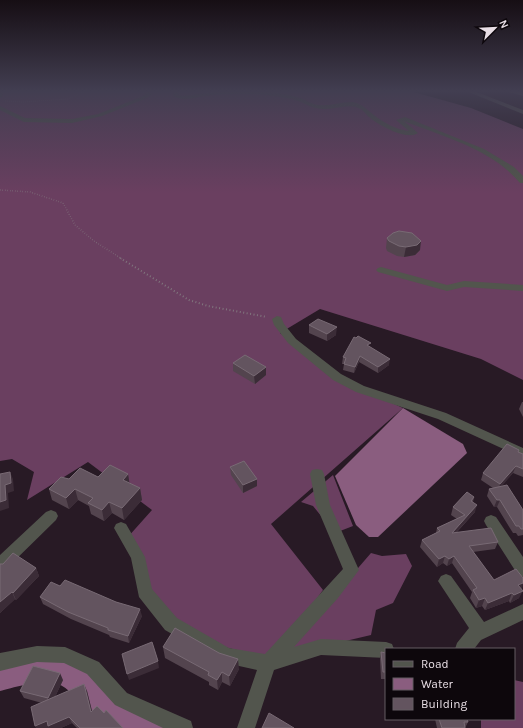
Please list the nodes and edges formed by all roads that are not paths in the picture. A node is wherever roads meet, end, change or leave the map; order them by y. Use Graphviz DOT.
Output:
graph roads {
  1 [pos="387,125"];
  2 [pos="406,125"];
  3 [pos="420,125"];
  4 [pos="523,181"];
  5 [pos="381,270"];
  6 [pos="523,288"];
  7 [pos="277,319"];
  8 [pos="523,453"];
  9 [pos="317,474"];
  10 [pos="51,516"];
  11 [pos="490,521"];
  12 [pos="121,528"];
  13 [pos="0,565"];
  14 [pos="523,570"];
  15 [pos="446,581"];
  16 [pos="523,612"];
  17 [pos="480,632"];
  18 [pos="464,648"];
  19 [pos="385,650"];
  20 [pos="0,662"];
  21 [pos="268,663"];
  22 [pos="184,728"];
  23 [pos="246,728"];
  1 -- 2 [label="street"];
  3 -- 4 [label="street"];
  5 -- 6 [label="street"];
  7 -- 8 [label="street"];
  9 -- 21 [label="street"];
  10 -- 13 [label="street"];
  11 -- 14 [label="street"];
  12 -- 21 [label="street"];
  15 -- 17 [label="street"];
  16 -- 17 [label="street"];
  17 -- 18 [label="street"];
  19 -- 21 [label="street"];
  20 -- 22 [label="street"];
  21 -- 23 [label="street"];
}
